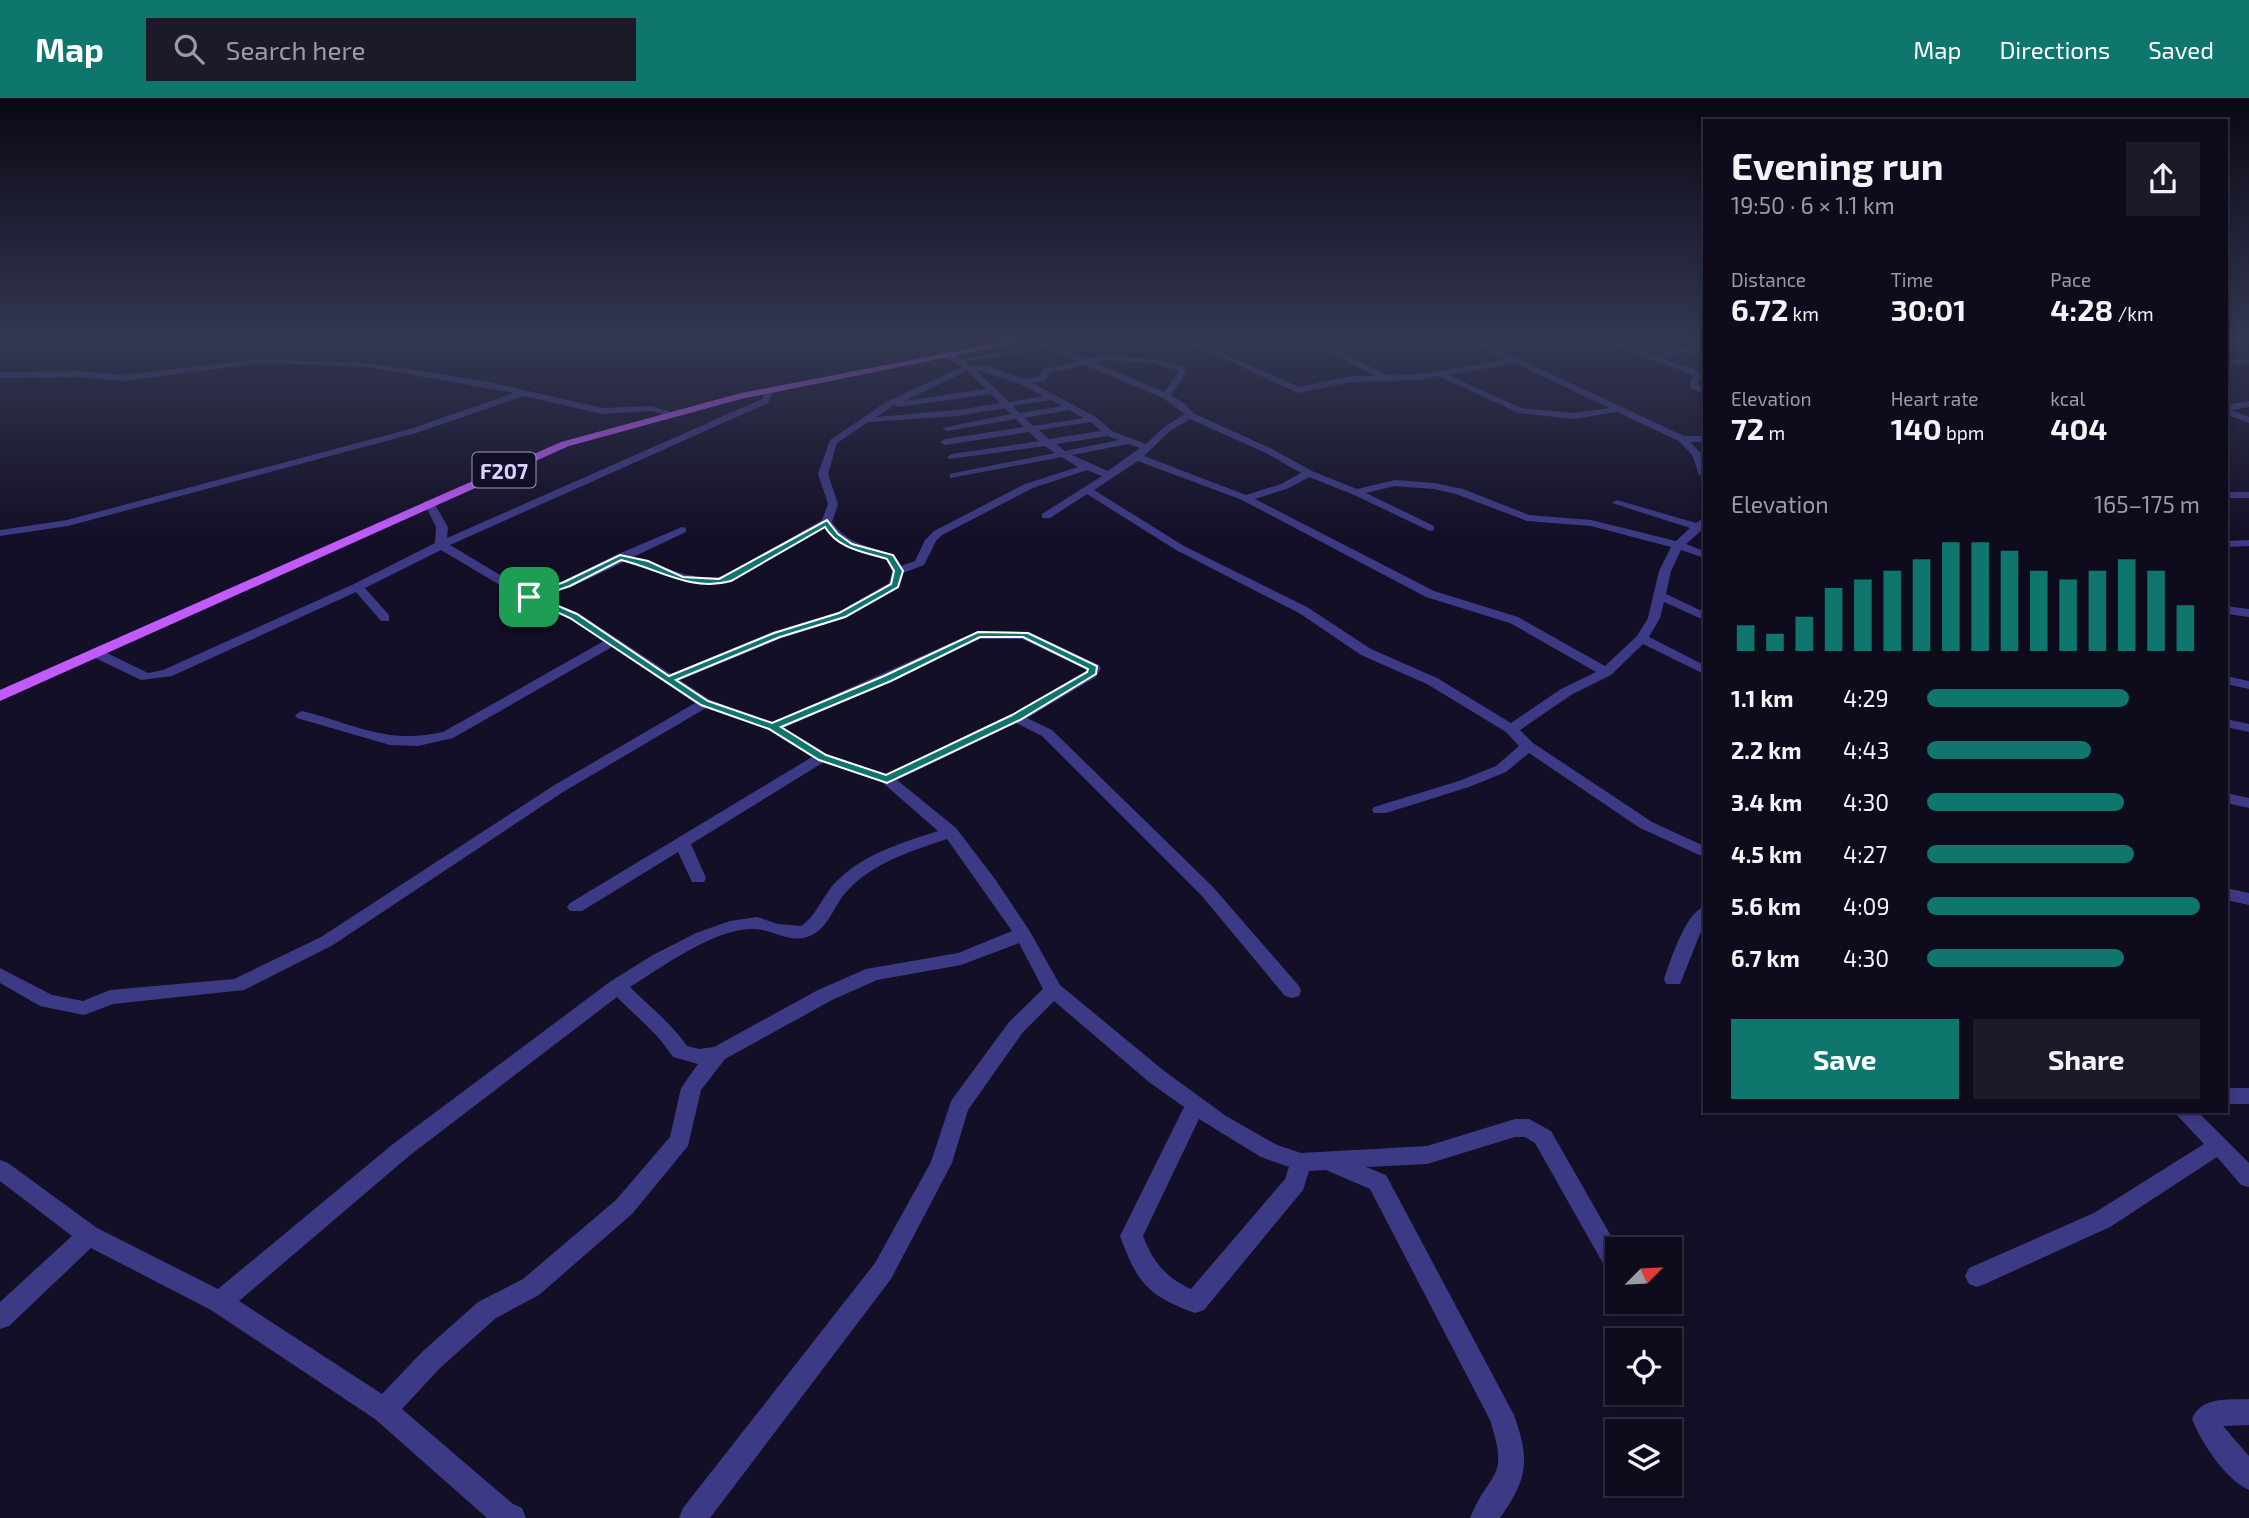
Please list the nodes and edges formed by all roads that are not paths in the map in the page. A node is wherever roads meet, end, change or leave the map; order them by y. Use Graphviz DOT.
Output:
graph roads {
  1 [pos="492,404"];
  2 [pos="574,404"];
  3 [pos="706,404"];
  4 [pos="758,404"];
  5 [pos="889,404"];
  6 [pos="1012,404"];
  7 [pos="1067,404"];
  8 [pos="1179,404"];
  9 [pos="1506,404"];
  10 [pos="1608,404"];
  11 [pos="2248,404"];
  12 [pos="1008,405"];
  13 [pos="1072,407"];
  14 [pos="1618,409"];
  15 [pos="2228,409"];
  16 [pos="2228,411"];
  17 [pos="668,413"];
  18 [pos="1190,415"];
  19 [pos="1019,416"];
  20 [pos="1093,419"];
  21 [pos="2247,419"];
  22 [pos="869,420"];
  23 [pos="2228,422"];
  24 [pos="947,428"];
  25 [pos="1031,428"];
  26 [pos="1109,433"];
  27 [pos="1682,439"];
  28 [pos="1703,439"];
  29 [pos="1130,441"];
  30 [pos="945,442"];
  31 [pos="1045,443"];
  32 [pos="1148,447"];
  33 [pos="1063,455"];
  34 [pos="952,457"];
  35 [pos="1137,457"];
  36 [pos="1084,468"];
  37 [pos="1703,472"];
  38 [pos="1308,473"];
  39 [pos="1107,474"];
  40 [pos="954,476"];
  41 [pos="1087,491"];
  42 [pos="1356,492"];
  43 [pos="2228,495"];
  44 [pos="2249,495"];
  45 [pos="1246,498"];
  46 [pos="429,503"];
  47 [pos="1617,503"];
  48 [pos="1046,516"];
  49 [pos="827,523"];
  50 [pos="1702,524"];
  51 [pos="1430,528"];
  52 [pos="682,530"];
  53 [pos="0,533"];
  54 [pos="2237,543"];
  55 [pos="441,545"];
  56 [pos="1678,545"];
  57 [pos="2249,551"];
  58 [pos="1703,555"];
  59 [pos="620,557"];
  60 [pos="898,571"];
  61 [pos="358,587"];
  62 [pos="1661,596"];
  63 [pos="529,597"];
  64 [pos="2228,610"];
  65 [pos="2249,613"];
  66 [pos="1703,616"];
  67 [pos="385,618"];
  68 [pos="1642,638"];
  69 [pos="612,642"];
  70 [pos="96,653"];
  71 [pos="1703,669"];
  72 [pos="1606,672"];
  73 [pos="668,680"];
  74 [pos="2228,680"];
  75 [pos="2249,685"];
  76 [pos="0,696"];
  77 [pos="705,703"];
  78 [pos="302,715"];
  79 [pos="1016,718"];
  80 [pos="2228,723"];
  81 [pos="773,727"];
  82 [pos="2249,728"];
  83 [pos="1511,729"];
  84 [pos="1528,746"];
  85 [pos="822,757"];
  86 [pos="887,779"];
  87 [pos="2228,798"];
  88 [pos="2249,803"];
  89 [pos="1380,810"];
  90 [pos="950,832"];
  91 [pos="682,843"];
  92 [pos="1703,852"];
  93 [pos="698,878"];
  94 [pos="2228,894"];
  95 [pos="2249,899"];
  96 [pos="576,907"];
  97 [pos="1703,914"];
  98 [pos="1023,934"];
  99 [pos="0,975"];
  100 [pos="1673,979"];
  101 [pos="618,986"];
  102 [pos="1053,990"];
  103 [pos="1292,991"];
  104 [pos="718,1054"];
  105 [pos="2228,1096"];
  106 [pos="2249,1096"];
  107 [pos="1195,1105"];
  108 [pos="2185,1113"];
  109 [pos="2219,1145"];
  110 [pos="1400,1157"];
  111 [pos="1327,1161"];
  112 [pos="1301,1162"];
  113 [pos="0,1169"];
  114 [pos="2249,1178"];
  115 [pos="1378,1182"];
  116 [pos="89,1235"];
  117 [pos="1605,1246"];
  118 [pos="1977,1276"];
  119 [pos="220,1302"];
  120 [pos="0,1318"];
  121 [pos="384,1410"];
  122 [pos="2249,1412"];
  123 [pos="2249,1476"];
  124 [pos="512,1518"];
  125 [pos="693,1518"];
  126 [pos="1484,1518"];
  1 -- 53 [label="street"];
  2 -- 17 [label="street"];
  3 -- 17 [label="main road, F207"];
  4 -- 55 [label="street"];
  5 -- 22 [label="street"];
  6 -- 12 [label="street"];
  7 -- 13 [label="street"];
  8 -- 18 [label="street"];
  9 -- 14 [label="street"];
  10 -- 14 [label="street"];
  11 -- 15 [label="street"];
  12 -- 19 [label="street"];
  12 -- 22 [label="street"];
  13 -- 19 [label="street"];
  13 -- 20 [label="street"];
  14 -- 27 [label="street"];
  16 -- 21 [label="street"];
  17 -- 46 [label="main road, F207"];
  18 -- 32 [label="street"];
  18 -- 38 [label="street"];
  19 -- 24 [label="street"];
  19 -- 25 [label="street"];
  20 -- 25 [label="street"];
  20 -- 26 [label="street"];
  21 -- 23 [label="street"];
  22 -- 49 [label="street"];
  25 -- 30 [label="street"];
  25 -- 31 [label="street"];
  26 -- 29 [label="street"];
  26 -- 31 [label="street"];
  27 -- 28 [label="street"];
  27 -- 37 [label="street"];
  29 -- 32 [label="street"];
  29 -- 33 [label="street"];
  31 -- 33 [label="street"];
  31 -- 34 [label="street"];
  32 -- 35 [label="street"];
  33 -- 36 [label="street"];
  33 -- 40 [label="street"];
  35 -- 39 [label="street"];
  35 -- 45 [label="street"];
  36 -- 39 [label="street"];
  36 -- 60 [label="street"];
  38 -- 42 [label="street"];
  38 -- 45 [label="street"];
  39 -- 41 [label="street"];
  41 -- 48 [label="street"];
  41 -- 83 [label="street"];
  42 -- 51 [label="street"];
  42 -- 56 [label="street"];
  43 -- 44 [label="street"];
  45 -- 72 [label="street"];
  46 -- 55 [label="street"];
  46 -- 70 [label="main road, F207"];
  47 -- 50 [label="street"];
  49 -- 59 [label="street"];
  49 -- 60 [label="street"];
  50 -- 56 [label="street"];
  52 -- 59 [label="street"];
  54 -- 57 [label="street"];
  55 -- 61 [label="street"];
  55 -- 63 [label="street"];
  56 -- 58 [label="street"];
  56 -- 62 [label="street"];
  59 -- 63 [label="street"];
  60 -- 73 [label="street"];
  61 -- 67 [label="street"];
  61 -- 70 [label="street"];
  62 -- 66 [label="street"];
  62 -- 68 [label="street"];
  63 -- 69 [label="street"];
  64 -- 65 [label="street"];
  68 -- 71 [label="street"];
  68 -- 72 [label="street"];
  69 -- 73 [label="street"];
  69 -- 78 [label="street"];
  70 -- 76 [label="main road, F207"];
  72 -- 83 [label="street"];
  73 -- 77 [label="street"];
  74 -- 75 [label="street"];
  77 -- 81 [label="street"];
  77 -- 99 [label="street"];
  79 -- 81 [label="street"];
  79 -- 86 [label="street"];
  79 -- 103 [label="street"];
  80 -- 82 [label="street"];
  81 -- 85 [label="street"];
  83 -- 84 [label="street"];
  84 -- 89 [label="street"];
  84 -- 92 [label="street"];
  85 -- 86 [label="street"];
  85 -- 91 [label="street"];
  86 -- 90 [label="street"];
  87 -- 88 [label="street"];
  90 -- 98 [label="street"];
  90 -- 101 [label="street"];
  91 -- 93 [label="street"];
  91 -- 96 [label="street"];
  94 -- 95 [label="street"];
  97 -- 100 [label="street"];
  98 -- 102 [label="street"];
  98 -- 104 [label="street"];
  101 -- 104 [label="street"];
  101 -- 119 [label="street"];
  102 -- 107 [label="street"];
  102 -- 125 [label="street"];
  104 -- 121 [label="street"];
  105 -- 106 [label="street"];
  107 -- 112 [label="street"];
  107 -- 112 [label="street"];
  108 -- 109 [label="street"];
  109 -- 114 [label="street"];
  109 -- 118 [label="street"];
  110 -- 111 [label="street"];
  110 -- 115 [label="street"];
  110 -- 117 [label="street"];
  111 -- 112 [label="street"];
  111 -- 115 [label="street"];
  113 -- 116 [label="street"];
  115 -- 126 [label="street"];
  116 -- 119 [label="street"];
  116 -- 120 [label="street"];
  119 -- 121 [label="street"];
  121 -- 124 [label="street"];
  122 -- 123 [label="street"];
}
